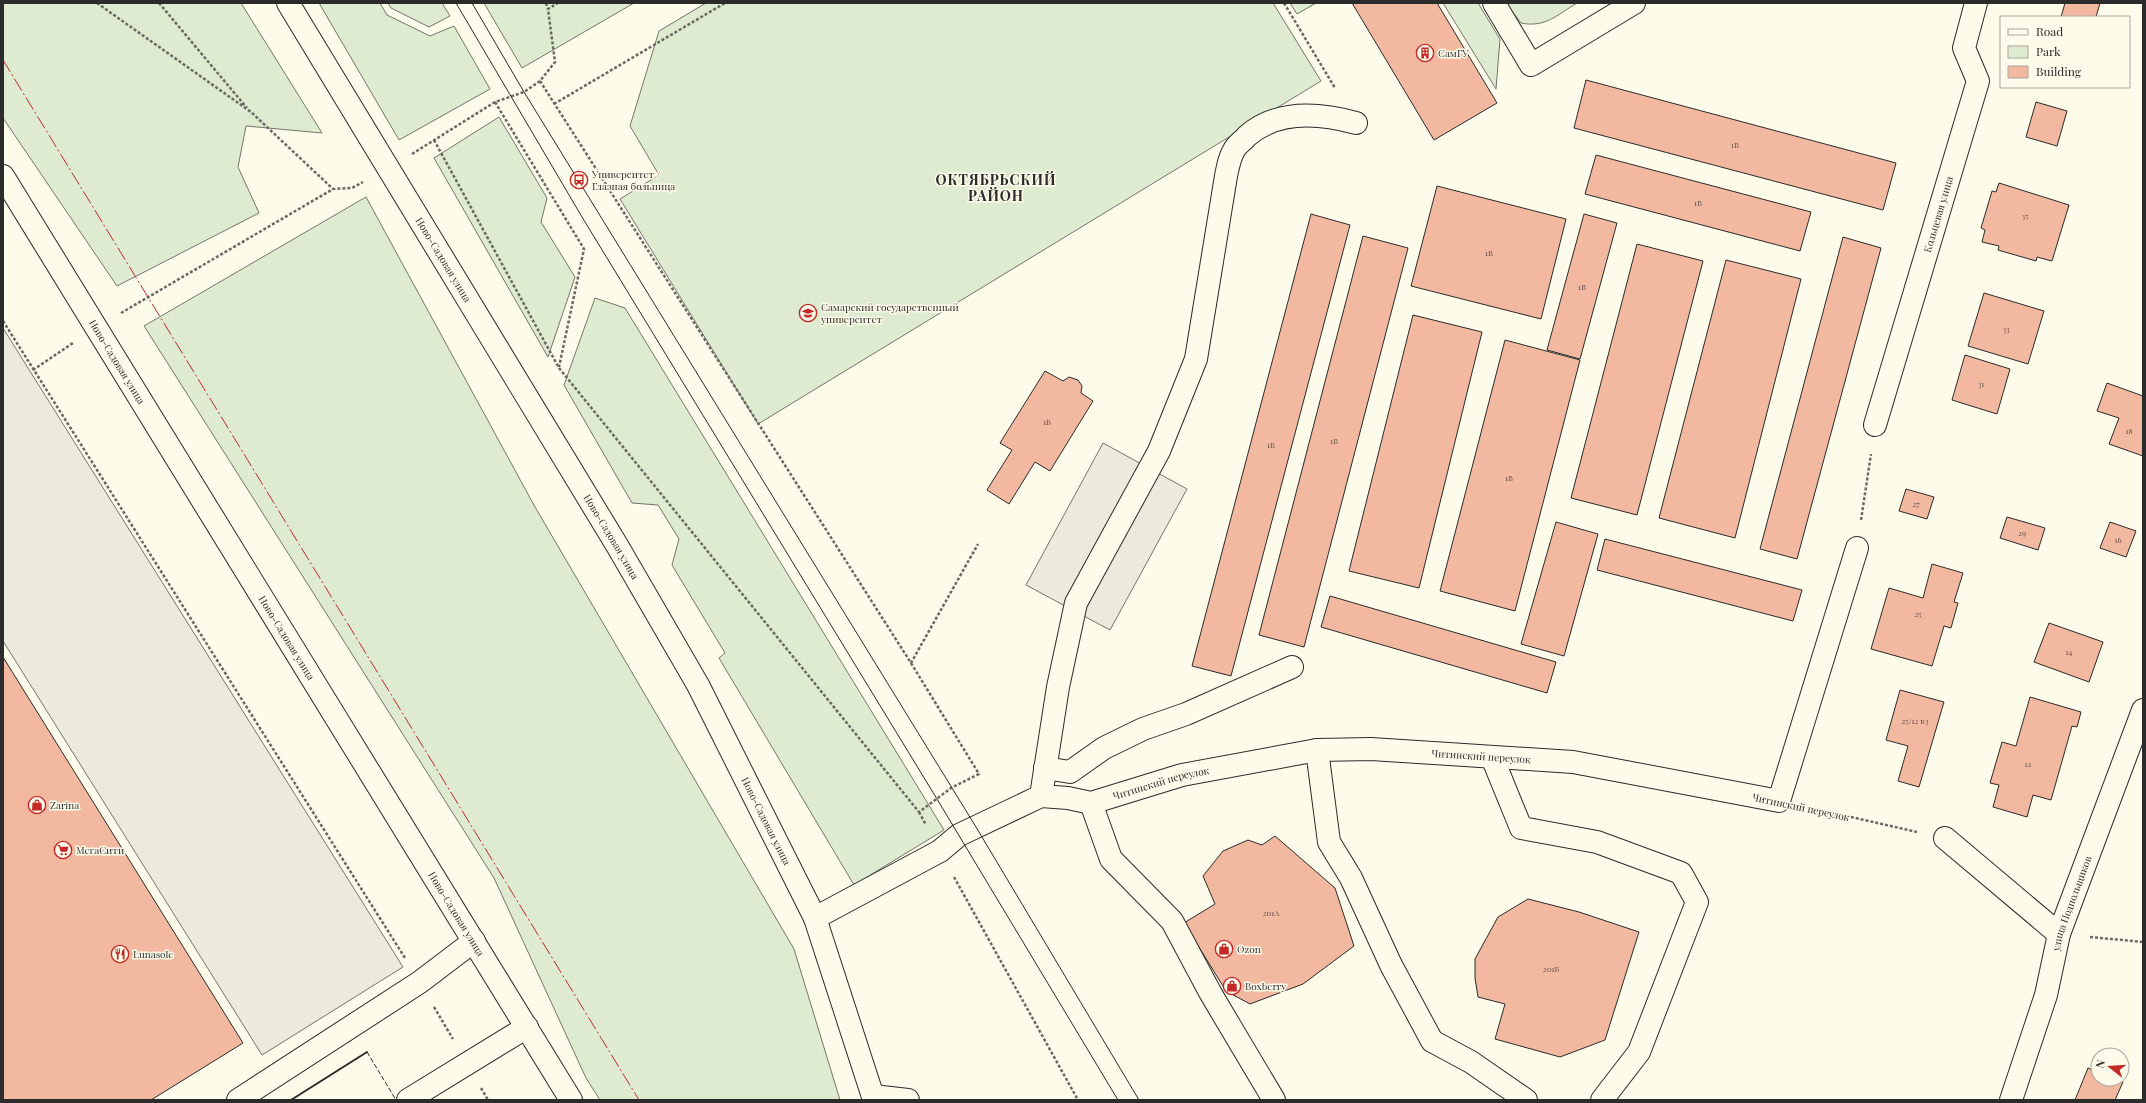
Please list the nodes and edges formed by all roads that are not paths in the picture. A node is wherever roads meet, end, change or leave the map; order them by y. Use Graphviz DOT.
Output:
graph roads {
  1 [pos="288,3"];
  2 [pos="1494,3"];
  3 [pos="1634,3"];
  4 [pos="1976,3"];
  5 [pos="1356,123"];
  6 [pos="5,185"];
  7 [pos="1875,425"];
  8 [pos="1857,548"];
  9 [pos="1292,667"];
  10 [pos="2143,710"];
  11 [pos="1317,750"];
  12 [pos="1492,757"];
  13 [pos="1045,768"];
  14 [pos="1041,796"];
  15 [pos="1091,803"];
  16 [pos="1945,838"];
  17 [pos="815,918"];
  18 [pos="2059,934"];
  19 [pos="474,941"];
  20 [pos="527,1028"];
  21 [pos="873,1098"];
  22 [pos="238,1100"];
  23 [pos="408,1100"];
  24 [pos="571,1100"];
  25 [pos="908,1100"];
  26 [pos="1274,1100"];
  27 [pos="1526,1100"];
  28 [pos="1602,1100"];
  29 [pos="2011,1100"];
  1 -- 17 [label="main road, Ново-Садовая улица"];
  2 -- 3 [label="main road"];
  4 -- 7 [label="main road, Кольцевая улица"];
  5 -- 13 [label="main road"];
  6 -- 19 [label="main road, Ново-Садовая улица"];
  8 -- 12 [label="main road, Читинский переулок"];
  9 -- 13 [label="main road"];
  10 -- 18 [label="main road, улица Подпольщиков"];
  11 -- 12 [label="main road, Читинский переулок"];
  11 -- 15 [label="main road, Читинский переулок"];
  11 -- 27 [label="main road"];
  12 -- 28 [label="main road"];
  13 -- 14 [label="main road"];
  14 -- 15 [label="main road, Читинский переулок"];
  14 -- 17 [label="main road"];
  15 -- 26 [label="main road"];
  16 -- 18 [label="main road"];
  17 -- 21 [label="main road, Ново-Садовая улица"];
  18 -- 29 [label="main road, улица Подпольщиков"];
  19 -- 20 [label="main road, Ново-Садовая улица"];
  19 -- 22 [label="main road"];
  20 -- 23 [label="main road"];
  20 -- 24 [label="main road, Ново-Садовая улица"];
  21 -- 25 [label="main road"];
}
